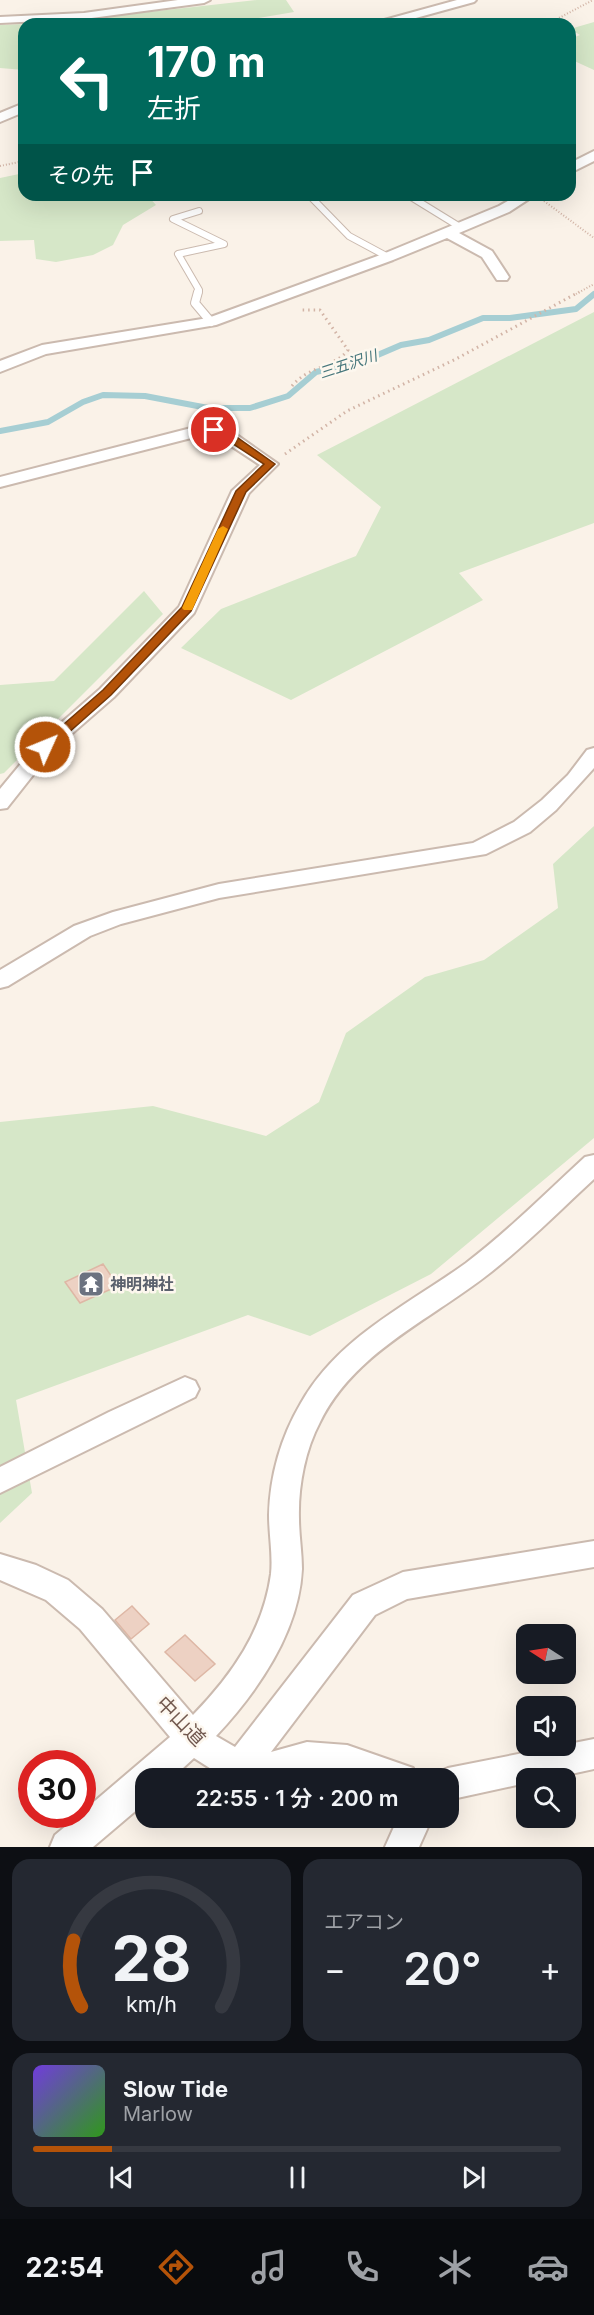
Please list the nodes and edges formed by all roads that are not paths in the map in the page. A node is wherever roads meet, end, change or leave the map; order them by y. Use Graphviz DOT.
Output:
graph roads {
  1 [pos="204,0"];
  2 [pos="470,0"];
  3 [pos="42,18"];
  4 [pos="403,18"];
  5 [pos="18,19"];
  6 [pos="0,20"];
  7 [pos="18,110"];
  8 [pos="0,118"];
  9 [pos="594,154"];
  10 [pos="576,165"];
  11 [pos="315,201"];
  12 [pos="416,201"];
  13 [pos="518,201"];
  14 [pos="199,212"];
  15 [pos="455,230"];
  16 [pos="388,257"];
  17 [pos="502,277"];
  18 [pos="211,322"];
  19 [pos="0,368"];
  20 [pos="0,482"];
  21 [pos="594,753"];
  22 [pos="0,803"];
  23 [pos="0,980"];
  24 [pos="594,1164"];
  25 [pos="184,1389"];
  26 [pos="0,1481"];
  27 [pos="594,1554"];
  28 [pos="0,1567"];
  29 [pos="193,1739"];
  30 [pos="594,1754"];
  31 [pos="159,1768"];
  32 [pos="239,1768"];
  33 [pos="271,1768"];
  34 [pos="368,1768"];
  35 [pos="459,1782"];
  36 [pos="135,1788"];
  37 [pos="411,1828"];
  38 [pos="67,1847"];
  39 [pos="402,1847"];
  1 -- 3 [label="street"];
  2 -- 4 [label="street"];
  5 -- 6 [label="street"];
  7 -- 8 [label="street"];
  9 -- 10 [label="street"];
  11 -- 16 [label="lane"];
  12 -- 15 [label="lane"];
  13 -- 15 [label="street"];
  14 -- 18 [label="lane"];
  15 -- 16 [label="street"];
  15 -- 17 [label="street"];
  16 -- 18 [label="street"];
  18 -- 19 [label="street"];
  20 -- 22 [label="street"];
  21 -- 23 [label="street"];
  24 -- 29 [label="street"];
  25 -- 26 [label="street"];
  27 -- 32 [label="street"];
  28 -- 29 [label="street, 中山道"];
  29 -- 31 [label="street"];
  29 -- 32 [label="street, 中山道"];
  30 -- 35 [label="street"];
  33 -- 34 [label="street"];
  36 -- 38 [label="street"];
  37 -- 39 [label="street"];
}
